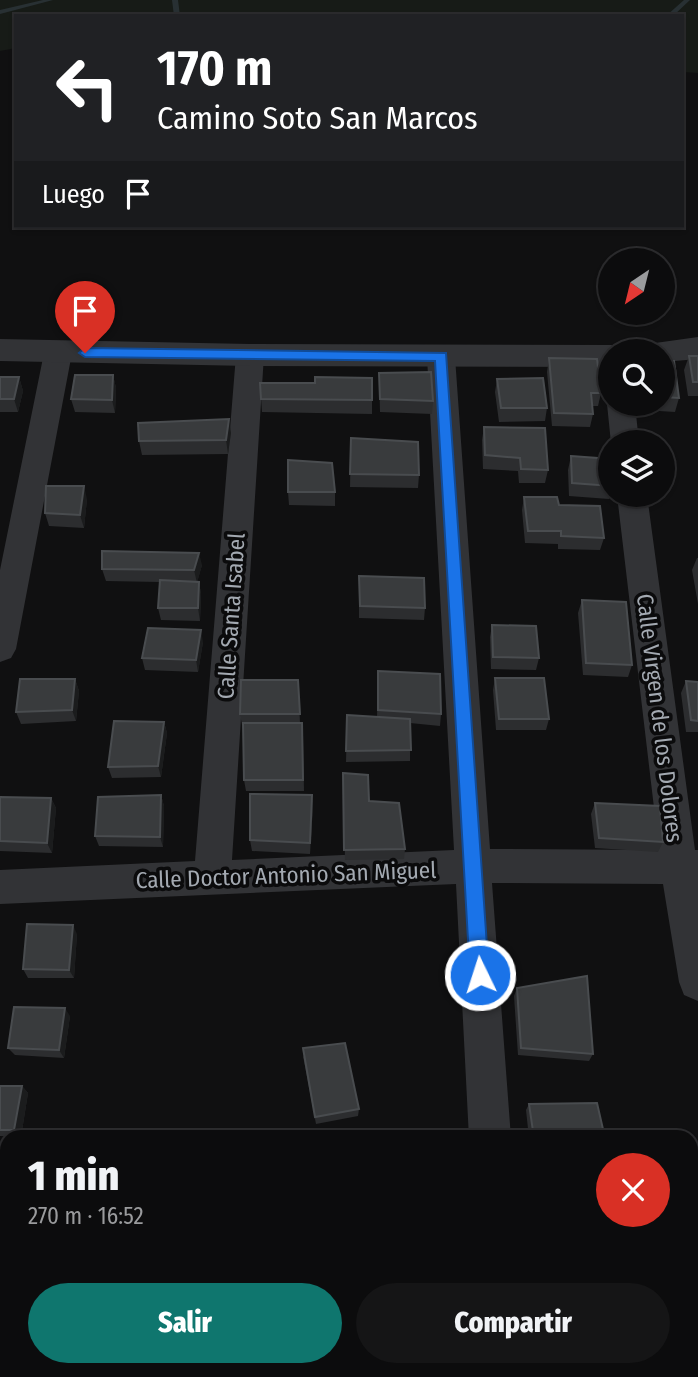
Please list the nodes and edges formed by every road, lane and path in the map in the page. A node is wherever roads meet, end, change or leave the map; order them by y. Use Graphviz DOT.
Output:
graph roads {
  1 [pos="698,348"];
  2 [pos="0,350"];
  3 [pos="675,350"];
  4 [pos="58,352"];
  5 [pos="250,355"];
  6 [pos="598,356"];
  7 [pos="441,357"];
  8 [pos="634,507"];
  9 [pos="0,649"];
  10 [pos="473,866"];
  11 [pos="689,867"];
  12 [pos="212,878"];
  13 [pos="0,887"];
  14 [pos="698,982"];
  15 [pos="490,1130"];
  1 -- 3 [label="street"];
  2 -- 4 [label="street"];
  4 -- 5 [label="street"];
  4 -- 9 [label="street"];
  5 -- 7 [label="street"];
  5 -- 12 [label="street, Calle Santa Isabel"];
  6 -- 7 [label="street"];
  7 -- 10 [label="street"];
  8 -- 11 [label="street, Calle Virgen de los Dolores"];
  10 -- 11 [label="street, Calle Doctor Antonio San Miguel"];
  10 -- 12 [label="street, Calle Doctor Antonio San Miguel"];
  10 -- 15 [label="street"];
  11 -- 14 [label="street, Calle Virgen de los Dolores"];
  12 -- 13 [label="street, Calle Doctor Antonio San Miguel"];
}
